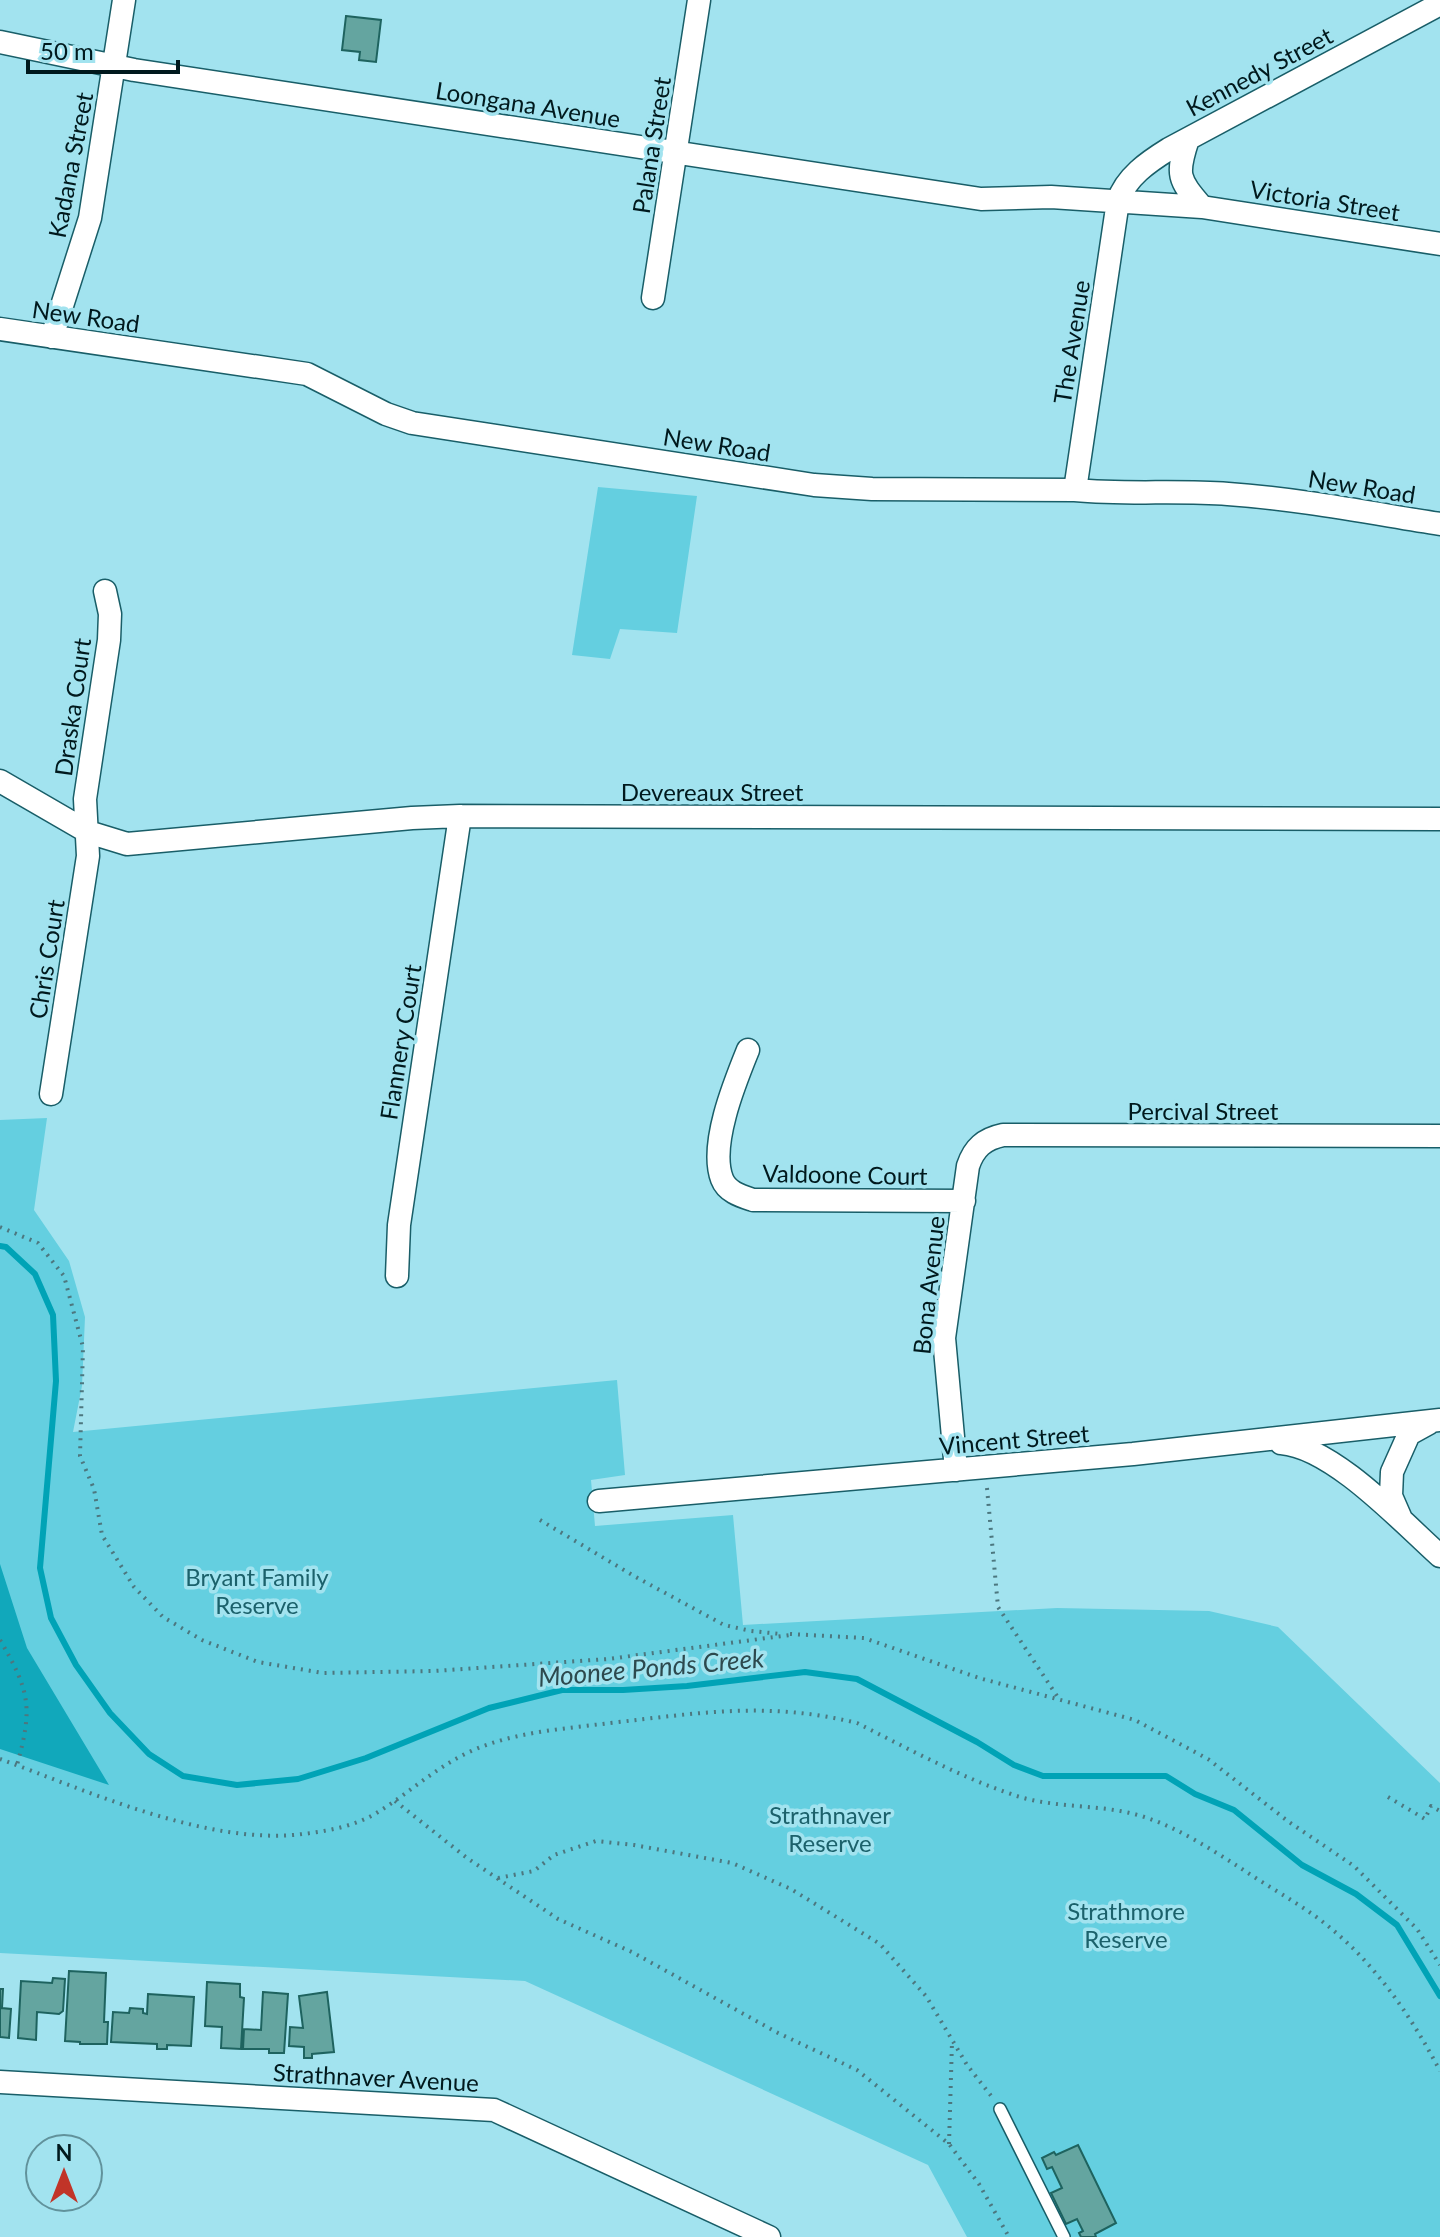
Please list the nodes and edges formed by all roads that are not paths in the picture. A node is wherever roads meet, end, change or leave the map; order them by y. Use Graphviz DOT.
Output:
graph roads {
  1 [pos="124,0"];
  2 [pos="699,0"];
  3 [pos="1440,4"];
  4 [pos="0,42"];
  5 [pos="114,66"];
  6 [pos="1188,139"];
  7 [pos="676,153"];
  8 [pos="1122,194"];
  9 [pos="1202,207"];
  10 [pos="1440,244"];
  11 [pos="653,298"];
  12 [pos="0,329"];
  13 [pos="52,337"];
  14 [pos="1075,490"];
  15 [pos="1440,524"];
  16 [pos="105,591"];
  17 [pos="0,781"];
  18 [pos="460,816"];
  19 [pos="1440,819"];
  20 [pos="88,832"];
  21 [pos="748,1050"];
  22 [pos="51,1094"];
  23 [pos="1440,1136"];
  24 [pos="972,1154"];
  25 [pos="964,1201"];
  26 [pos="397,1276"];
  27 [pos="1437,1420"];
  28 [pos="1244,1441"];
  29 [pos="956,1470"];
  30 [pos="599,1501"];
  31 [pos="1404,1523"];
  32 [pos="1440,1556"];
  33 [pos="0,2082"];
  34 [pos="1000,2109"];
  35 [pos="769,2237"];
  36 [pos="1064,2237"];
  1 -- 5 [label="street, Kadana Street"];
  2 -- 7 [label="street, Palana Street"];
  3 -- 6 [label="street, Kennedy Street"];
  4 -- 5 [label="street, Loongana Avenue"];
  5 -- 7 [label="street, Loongana Avenue"];
  5 -- 13 [label="street, Kadana Street"];
  6 -- 8 [label="street, Kennedy Street"];
  6 -- 9 [label="street, Kennedy Street"];
  7 -- 8 [label="street, Loongana Avenue"];
  7 -- 11 [label="street, Palana Street"];
  8 -- 9 [label="street, Victoria Street"];
  8 -- 14 [label="street, The Avenue"];
  9 -- 10 [label="street, Victoria Street"];
  12 -- 13 [label="street, New Road"];
  13 -- 14 [label="street, New Road"];
  14 -- 15 [label="street, New Road"];
  16 -- 20 [label="street, Draska Court"];
  17 -- 20 [label="street, Devereaux Street"];
  18 -- 19 [label="street, Devereaux Street"];
  18 -- 20 [label="street, Devereaux Street"];
  18 -- 26 [label="street, Flannery Court"];
  20 -- 22 [label="street, Chris Court"];
  21 -- 25 [label="street, Valdoone Court"];
  23 -- 24 [label="street, Percival Street"];
  24 -- 25 [label="street, Bona Avenue"];
  25 -- 29 [label="street, Bona Avenue"];
  27 -- 28 [label="street, Vincent Street"];
  27 -- 31 [label="street, Vincent Street"];
  28 -- 29 [label="street, Vincent Street"];
  28 -- 31 [label="street"];
  29 -- 30 [label="street, Vincent Street"];
  31 -- 32 [label="street"];
  33 -- 35 [label="street, Strathnaver Avenue"];
  34 -- 36 [label="lane"];
}
